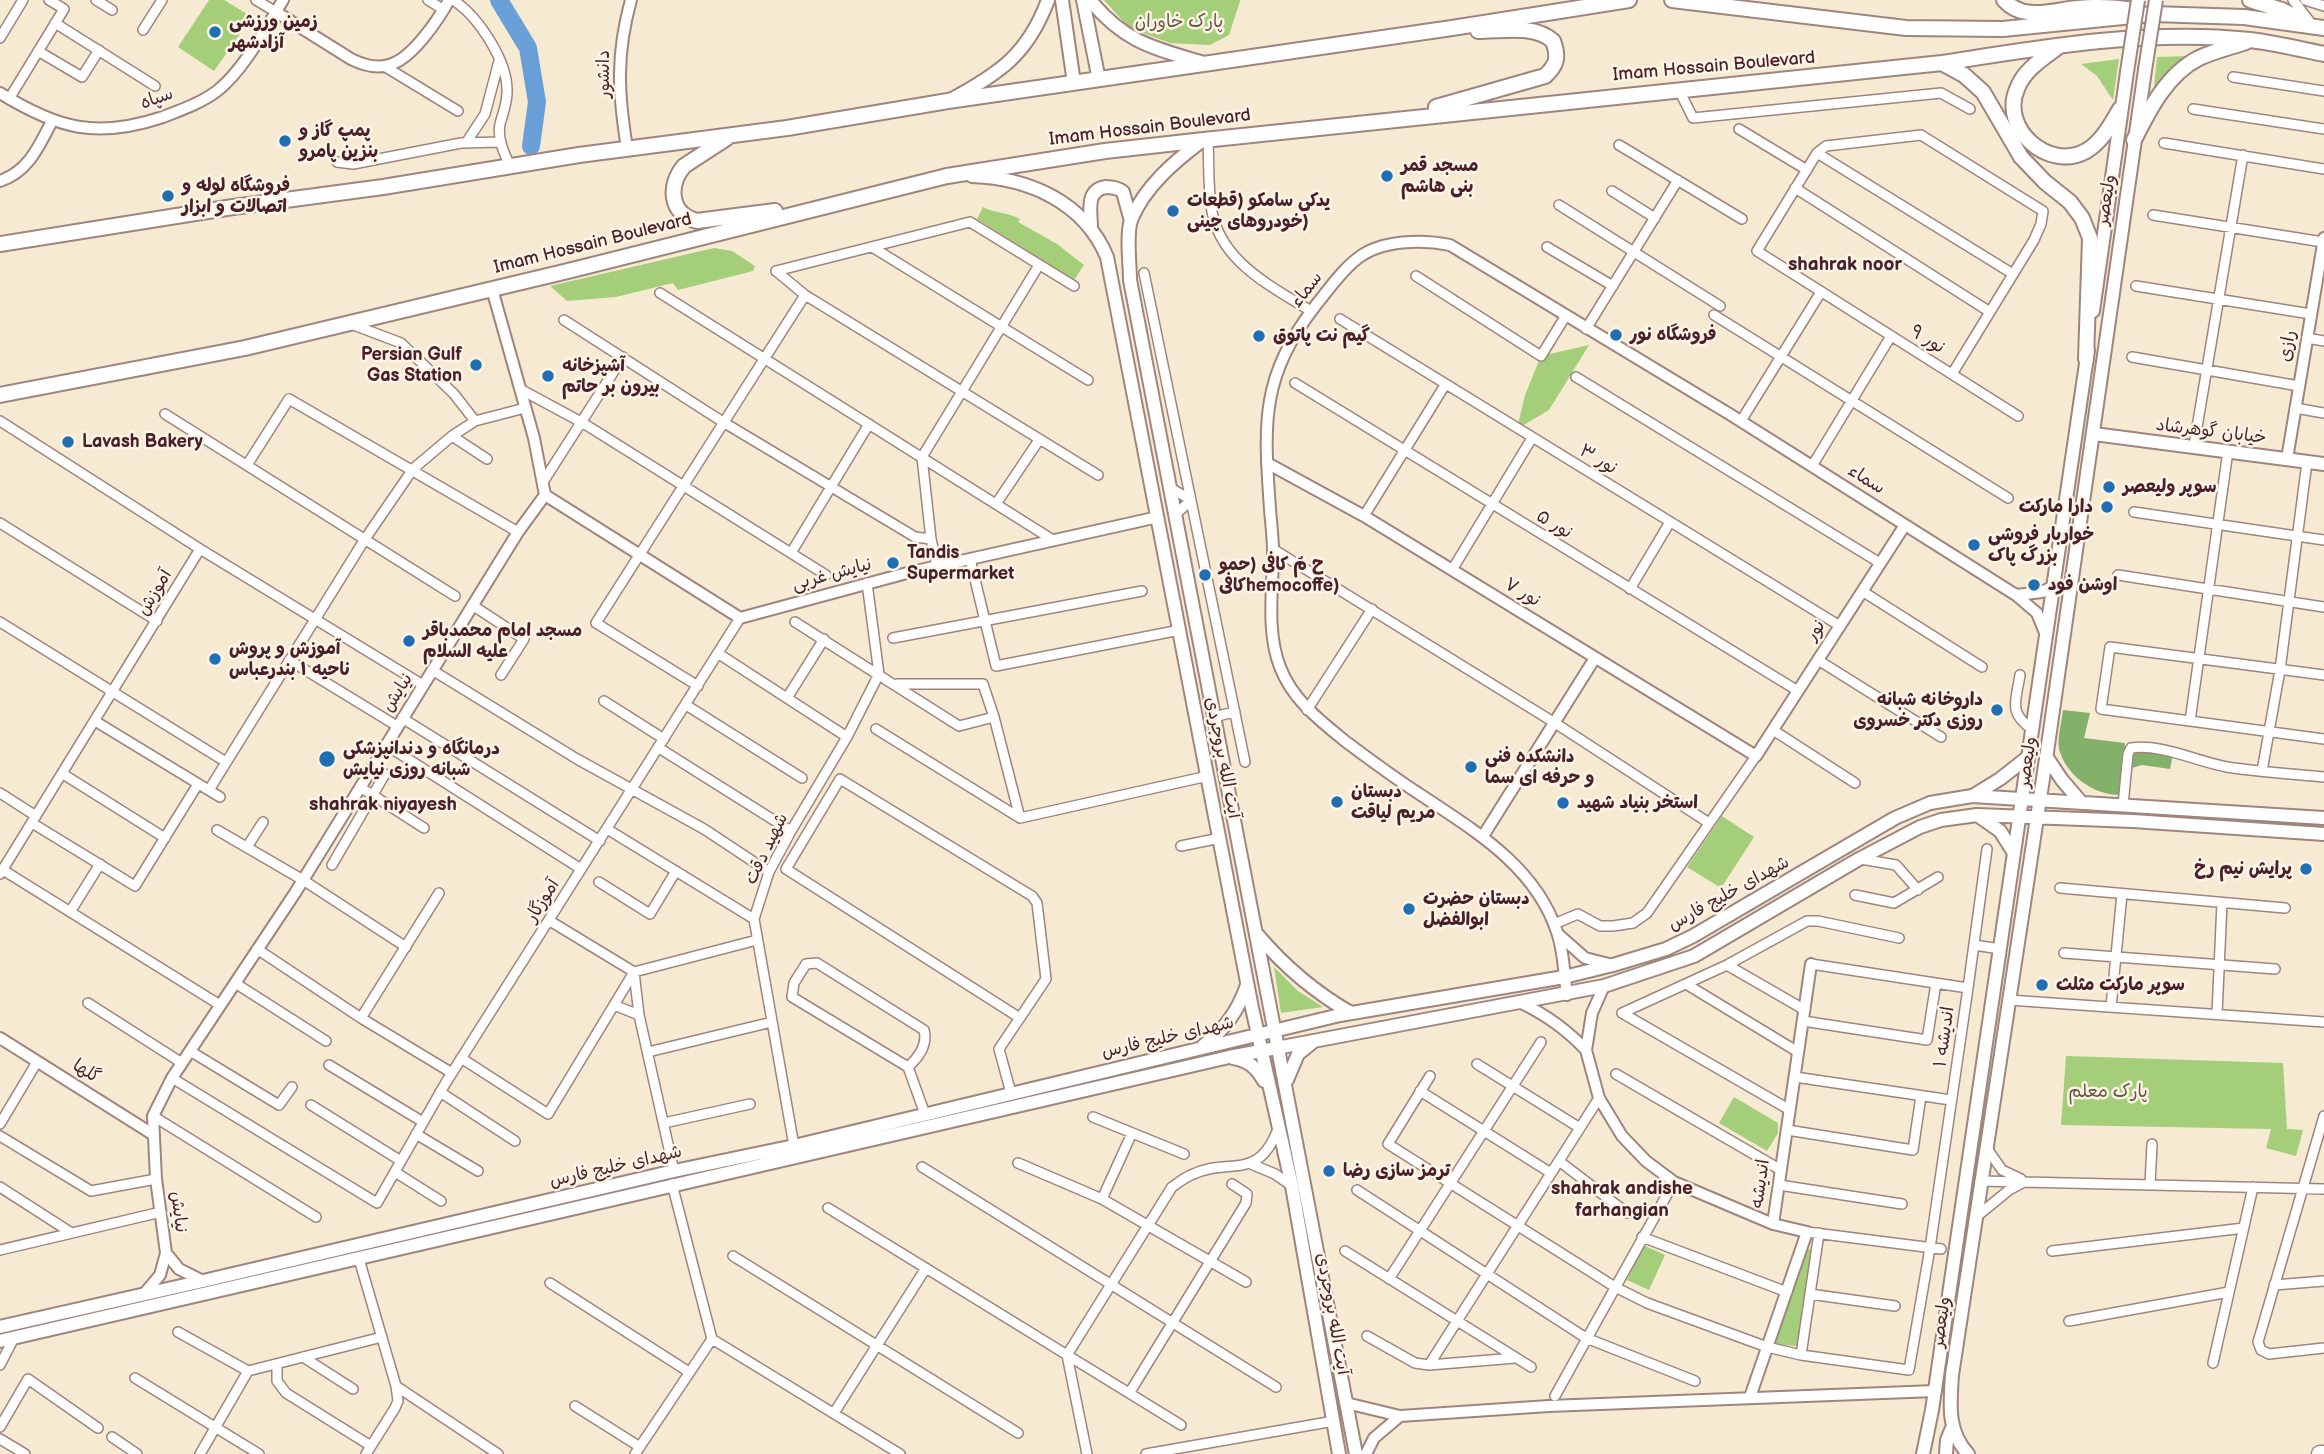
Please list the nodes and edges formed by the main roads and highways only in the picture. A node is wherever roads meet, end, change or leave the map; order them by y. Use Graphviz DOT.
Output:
graph roads {
  1 [pos="1048,0"];
  2 [pos="1062,0"];
  3 [pos="1083,0"];
  4 [pos="1090,0"];
  5 [pos="1622,0"];
  6 [pos="1629,0"];
  7 [pos="1672,0"];
  8 [pos="2004,0"];
  9 [pos="2156,0"];
  10 [pos="2250,0"];
  11 [pos="2137,3"];
  12 [pos="2163,15"];
  13 [pos="2319,27"];
  14 [pos="1452,28"];
  15 [pos="2253,40"];
  16 [pos="1092,45"];
  17 [pos="2060,46"];
  18 [pos="1069,50"];
  19 [pos="2324,54"];
  20 [pos="1942,63"];
  21 [pos="1208,64"];
  22 [pos="1099,80"];
  23 [pos="1074,83"];
  24 [pos="948,101"];
  25 [pos="2120,109"];
  26 [pos="1397,118"];
  27 [pos="731,135"];
  28 [pos="1206,139"];
  29 [pos="2134,140"];
  30 [pos="947,176"];
  31 [pos="853,199"];
  32 [pos="1131,221"];
  33 [pos="1091,228"];
  34 [pos="0,244"];
  35 [pos="2087,359"];
  36 [pos="0,395"];
  37 [pos="2094,434"];
  38 [pos="2324,464"];
  39 [pos="2046,756"];
  40 [pos="2028,757"];
  41 [pos="1972,796"];
  42 [pos="2021,798"];
  43 [pos="2040,799"];
  44 [pos="2081,802"];
  45 [pos="1977,815"];
  46 [pos="2018,818"];
  47 [pos="2324,818"];
  48 [pos="2036,819"];
  49 [pos="2324,834"];
  50 [pos="2014,853"];
  51 [pos="1254,931"];
  52 [pos="1248,982"];
  53 [pos="1269,1000"];
  54 [pos="1252,1003"];
  55 [pos="1352,1013"];
  56 [pos="1275,1030"];
  57 [pos="1258,1034"];
  58 [pos="1316,1039"];
  59 [pos="1279,1046"];
  60 [pos="1200,1048"];
  61 [pos="1261,1050"];
  62 [pos="1229,1057"];
  63 [pos="1286,1083"];
  64 [pos="1270,1090"];
  65 [pos="894,1127"];
  66 [pos="673,1177"];
  67 [pos="1966,1180"];
  68 [pos="1980,1181"];
  69 [pos="477,1224"];
  70 [pos="0,1326"];
  71 [pos="0,1341"];
  72 [pos="1952,1428"];
  73 [pos="1339,1454"];
  74 [pos="1356,1454"];
  75 [pos="1923,1454"];
  76 [pos="1946,1454"];
  77 [pos="1968,1454"];
  1 -- 24 [label="main road"];
  2 -- 18 [label="main road"];
  3 -- 16 [label="main road"];
  4 -- 21 [label="main road"];
  5 -- 6 [label="main road"];
  5 -- 14 [label="main road"];
  7 -- 12 [label="main road"];
  8 -- 12 [label="main road"];
  9 -- 29 [label="main road, ولیعصر, bridge"];
  10 -- 13 [label="main road"];
  11 -- 25 [label="main road, ولیعصر, bridge"];
  12 -- 13 [label="main road"];
  14 -- 21 [label="main road"];
  14 -- 26 [label="main road"];
  15 -- 17 [label="main road, Imam Hossain Boulevard"];
  15 -- 19 [label="main road, Imam Hossain Boulevard"];
  15 -- 29 [label="main road"];
  16 -- 18 [label="main road"];
  16 -- 22 [label="main road"];
  17 -- 20 [label="main road, Imam Hossain Boulevard"];
  17 -- 25 [label="main road"];
  18 -- 23 [label="main road"];
  20 -- 26 [label="main road, Imam Hossain Boulevard"];
  20 -- 35 [label="main road"];
  21 -- 22 [label="main road"];
  22 -- 23 [label="main road"];
  23 -- 24 [label="main road"];
  24 -- 27 [label="main road"];
  25 -- 35 [label="main road, ولیعصر"];
  26 -- 28 [label="main road, Imam Hossain Boulevard"];
  27 -- 31 [label="main road"];
  27 -- 34 [label="main road"];
  28 -- 30 [label="main road, Imam Hossain Boulevard"];
  28 -- 32 [label="main road, آیت الله بروجردی"];
  29 -- 37 [label="main road, ولیعصر"];
  30 -- 31 [label="main road, Imam Hossain Boulevard"];
  30 -- 33 [label="main road, آیت الله بروجردی"];
  31 -- 36 [label="main road, Imam Hossain Boulevard"];
  32 -- 33 [label="main road"];
  32 -- 51 [label="main road, آیت الله بروجردی"];
  33 -- 52 [label="main road, آیت الله بروجردی"];
  35 -- 40 [label="main road, ولیعصر"];
  37 -- 38 [label="main road, خیابان گوهرشاد"];
  37 -- 39 [label="main road, ولیعصر"];
  39 -- 43 [label="main road, ولیعصر"];
  39 -- 44 [label="main road"];
  40 -- 41 [label="main road"];
  40 -- 42 [label="main road, ولیعصر"];
  41 -- 42 [label="main road, شهدای خلیج فارس"];
  41 -- 55 [label="main road, شهدای خلیج فارس"];
  42 -- 43 [label="main road, شهدای خلیج فارس"];
  42 -- 46 [label="main road, ولیعصر"];
  43 -- 44 [label="main road, شهدای خلیج فارس"];
  43 -- 48 [label="main road, ولیعصر"];
  44 -- 47 [label="main road, شهدای خلیج فارس"];
  45 -- 46 [label="main road, شهدای خلیج فارس"];
  45 -- 50 [label="main road"];
  45 -- 58 [label="main road, شهدای خلیج فارس"];
  46 -- 48 [label="main road, شهدای خلیج فارس"];
  46 -- 50 [label="main road, ولیعصر"];
  48 -- 49 [label="main road, شهدای خلیج فارس"];
  48 -- 68 [label="main road, ولیعصر"];
  50 -- 67 [label="main road, ولیعصر"];
  51 -- 53 [label="main road, آیت الله بروجردی"];
  51 -- 55 [label="main road"];
  52 -- 54 [label="main road, آیت الله بروجردی"];
  52 -- 60 [label="main road"];
  53 -- 54 [label="main road"];
  53 -- 56 [label="main road, آیت الله بروجردی"];
  54 -- 57 [label="main road, آیت الله بروجردی"];
  55 -- 56 [label="main road, شهدای خلیج فارس"];
  56 -- 57 [label="main road, شهدای خلیج فارس"];
  56 -- 59 [label="main road, آیت الله بروجردی"];
  57 -- 60 [label="main road, شهدای خلیج فارس"];
  57 -- 61 [label="main road, آیت الله بروجردی"];
  58 -- 59 [label="main road, شهدای خلیج فارس"];
  58 -- 63 [label="main road"];
  59 -- 61 [label="main road, شهدای خلیج فارس"];
  59 -- 63 [label="main road, آیت الله بروجردی"];
  60 -- 65 [label="main road, شهدای خلیج فارس"];
  61 -- 62 [label="main road, شهدای خلیج فارس"];
  61 -- 64 [label="main road, آیت الله بروجردی"];
  62 -- 64 [label="main road"];
  62 -- 65 [label="main road, شهدای خلیج فارس"];
  63 -- 74 [label="main road, آیت الله بروجردی"];
  64 -- 73 [label="main road, آیت الله بروجردی"];
  65 -- 66 [label="main road, شهدای خلیج فارس"];
  65 -- 66 [label="main road, شهدای خلیج فارس"];
  66 -- 69 [label="main road, شهدای خلیج فارس"];
  67 -- 68 [label="main road"];
  67 -- 75 [label="main road, ولیعصر"];
  68 -- 72 [label="main road, ولیعصر"];
  69 -- 70 [label="main road, شهدای خلیج فارس"];
  69 -- 71 [label="main road, شهدای خلیج فارس"];
  72 -- 76 [label="main road"];
  72 -- 77 [label="main road, ولیعصر"];
}
